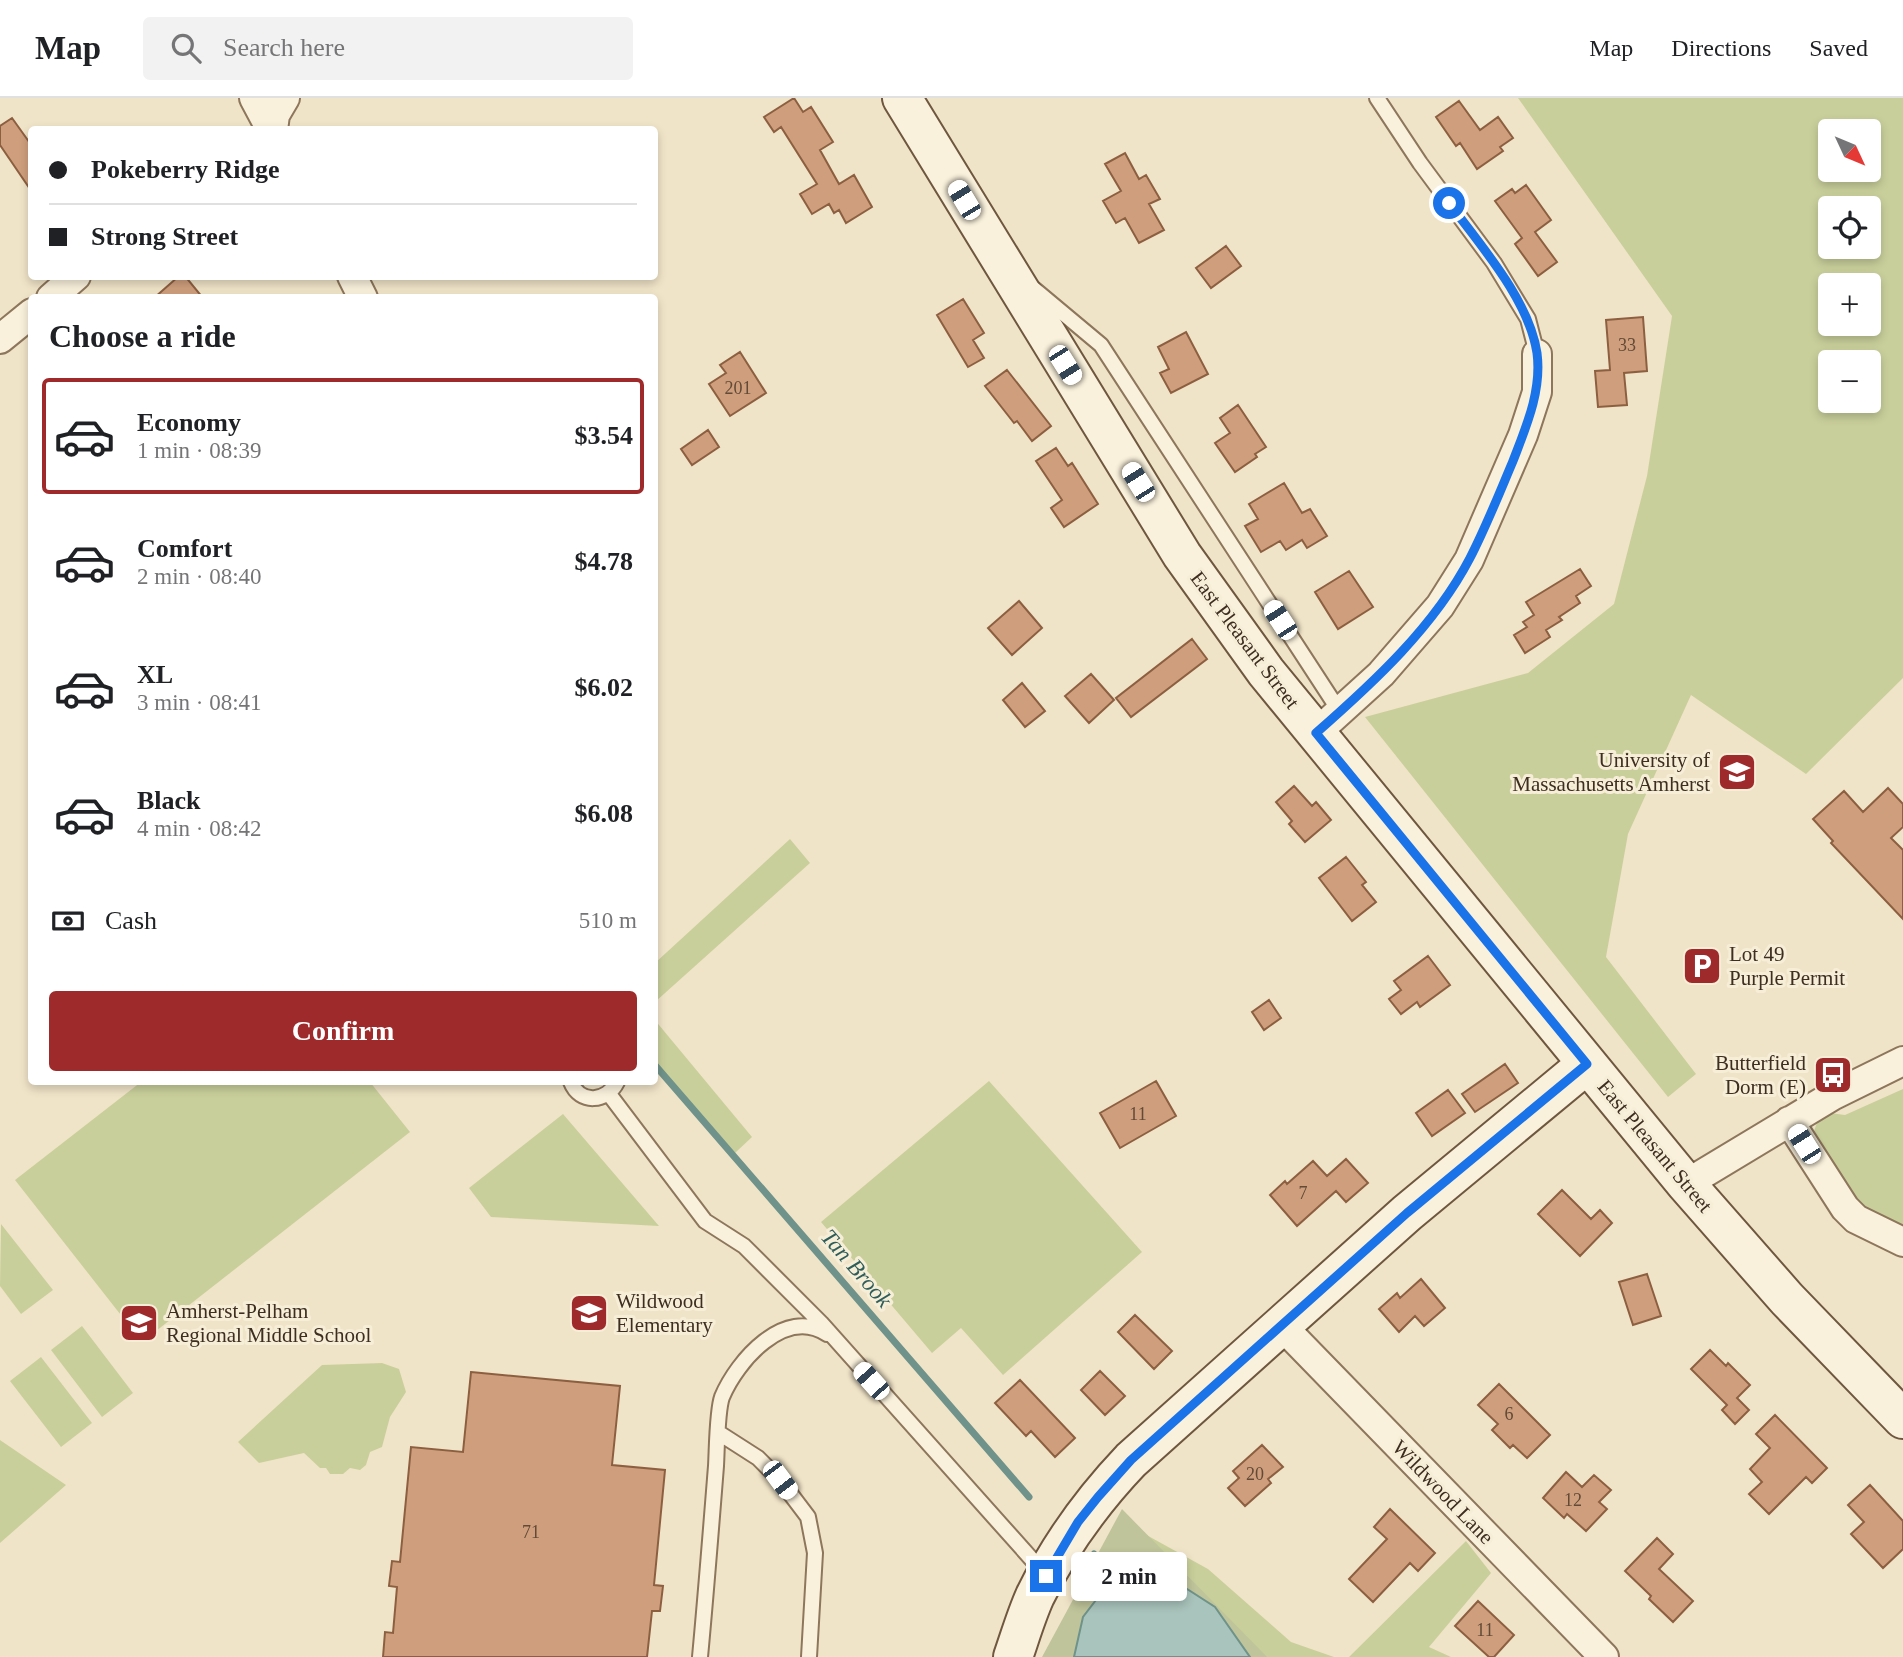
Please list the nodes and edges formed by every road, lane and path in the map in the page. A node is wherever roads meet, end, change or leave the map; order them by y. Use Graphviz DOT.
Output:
graph roads {
  1 [pos="254,98"];
  2 [pos="285,98"];
  3 [pos="902,98"];
  4 [pos="1377,98"];
  5 [pos="270,126"];
  6 [pos="273,126"];
  7 [pos="71,280"];
  8 [pos="56,294"];
  9 [pos="28,316"];
  10 [pos="0,339"];
  11 [pos="1537,354"];
  12 [pos="1328,723"];
  13 [pos="1903,1061"];
  14 [pos="1587,1064"];
  15 [pos="573,1085"];
  16 [pos="613,1088"];
  17 [pos="1789,1121"];
  18 [pos="1686,1184"];
  19 [pos="1903,1242"];
  20 [pos="1282,1326"];
  21 [pos="836,1342"];
  22 [pos="1903,1419"];
  23 [pos="719,1433"];
  24 [pos="1046,1576"];
  25 [pos="1018,1653"];
  26 [pos="700,1657"];
  27 [pos="809,1657"];
  28 [pos="1604,1657"];
  1 -- 5 [label="street"];
  2 -- 6 [label="street"];
  3 -- 12 [label="main road, East Pleasant Street"];
  4 -- 11 [label="lane"];
  7 -- 8 [label="street"];
  9 -- 10 [label="street"];
  11 -- 12 [label="street"];
  12 -- 14 [label="main road, East Pleasant Street"];
  13 -- 17 [label="street"];
  14 -- 18 [label="main road, East Pleasant Street"];
  14 -- 20 [label="main road"];
  15 -- 16 [label="lane"];
  16 -- 21 [label="lane"];
  17 -- 18 [label="street"];
  17 -- 19 [label="street"];
  18 -- 22 [label="main road, East Pleasant Street"];
  20 -- 24 [label="main road"];
  20 -- 28 [label="street, Wildwood Lane"];
  21 -- 23 [label="lane"];
  21 -- 24 [label="lane"];
  23 -- 26 [label="lane"];
  23 -- 27 [label="lane"];
  24 -- 25 [label="main road"];
}
